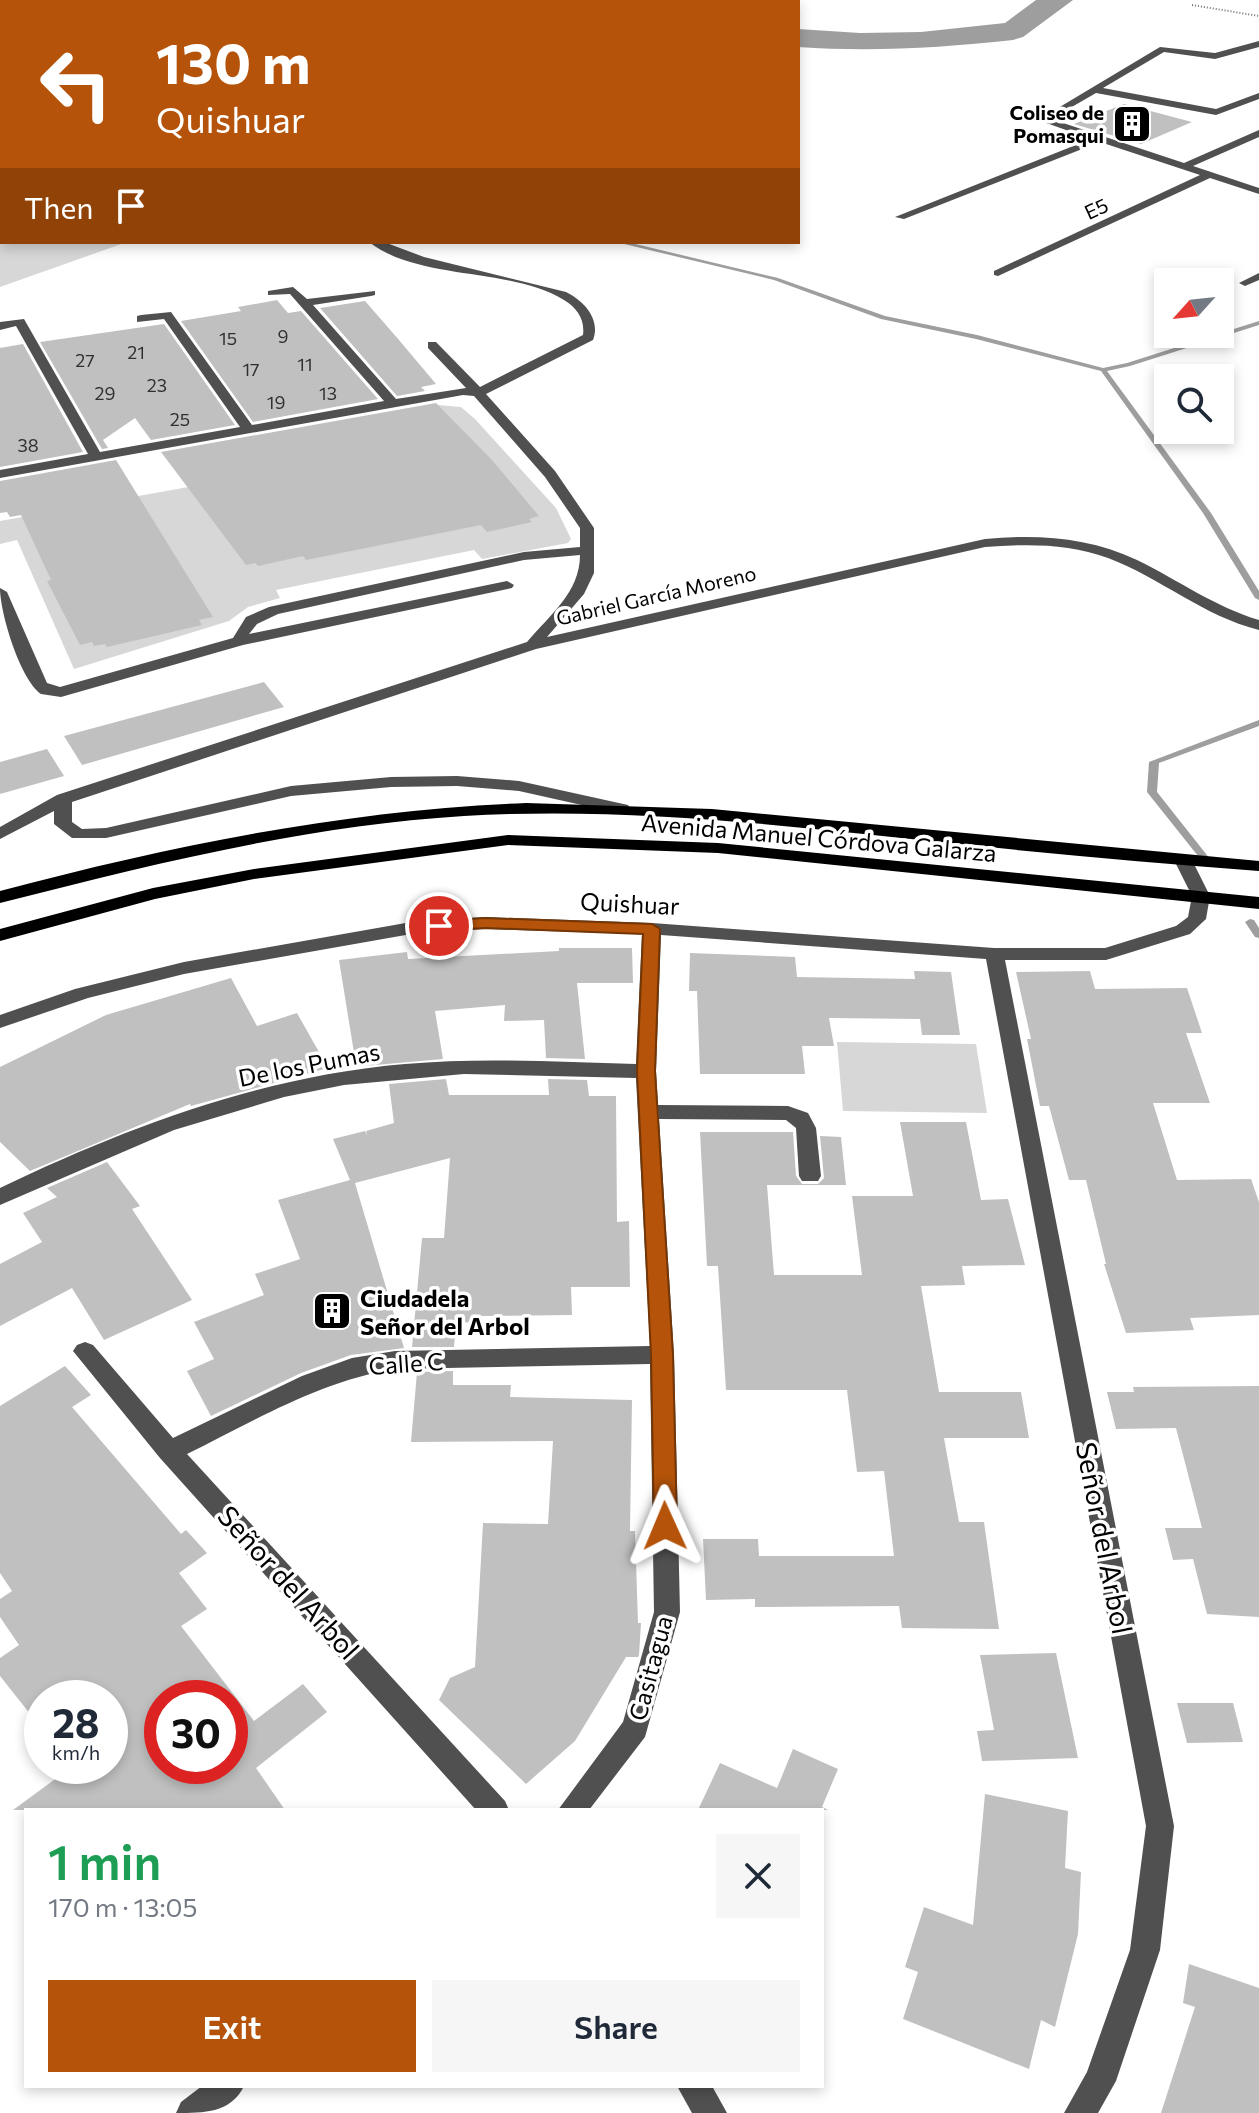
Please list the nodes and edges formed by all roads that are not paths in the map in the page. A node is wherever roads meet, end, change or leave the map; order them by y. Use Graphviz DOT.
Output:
graph roads {
  1 [pos="1259,44"];
  2 [pos="1096,90"];
  3 [pos="1258,96"];
  4 [pos="1259,133"];
  5 [pos="1097,140"];
  6 [pos="1183,167"];
  7 [pos="1209,175"];
  8 [pos="1259,191"];
  9 [pos="900,217"];
  10 [pos="380,244"];
  11 [pos="998,273"];
  12 [pos="1259,276"];
  13 [pos="1245,283"];
  14 [pos="272,293"];
  15 [pos="371,293"];
  16 [pos="305,303"];
  17 [pos="141,319"];
  18 [pos="0,326"];
  19 [pos="432,345"];
  20 [pos="478,393"];
  21 [pos="393,404"];
  22 [pos="248,429"];
  23 [pos="96,456"];
  24 [pos="0,474"];
  25 [pos="589,550"];
  26 [pos="507,585"];
  27 [pos="0,592"];
  28 [pos="1259,625"];
  29 [pos="240,641"];
  30 [pos="532,645"];
  31 [pos="63,799"];
  32 [pos="622,809"];
  33 [pos="0,834"];
  34 [pos="1074,851"];
  35 [pos="1183,860"];
  36 [pos="1259,866"];
  37 [pos="1071,884"];
  38 [pos="1201,896"];
  39 [pos="0,897"];
  40 [pos="1259,903"];
  41 [pos="652,929"];
  42 [pos="0,935"];
  43 [pos="994,954"];
  44 [pos="0,1022"];
  45 [pos="646,1071"];
  46 [pos="651,1112"];
  47 [pos="810,1176"];
  48 [pos="0,1197"];
  49 [pos="85,1351"];
  50 [pos="662,1355"];
  51 [pos="169,1451"];
  52 [pos="493,1808"];
  53 [pos="574,1808"];
  54 [pos="225,2088"];
  55 [pos="694,2088"];
  56 [pos="192,2113"];
  57 [pos="711,2113"];
  58 [pos="1080,2113"];
  1 -- 2 [label="street"];
  2 -- 3 [label="street"];
  2 -- 5 [label="street"];
  4 -- 6 [label="street"];
  5 -- 6 [label="street"];
  5 -- 9 [label="street"];
  6 -- 7 [label="street"];
  7 -- 8 [label="street"];
  7 -- 11 [label="street, E5"];
  10 -- 20 [label="street"];
  12 -- 13 [label="street"];
  14 -- 16 [label="street"];
  15 -- 16 [label="street"];
  16 -- 21 [label="street"];
  17 -- 22 [label="street"];
  18 -- 23 [label="street"];
  19 -- 20 [label="street"];
  20 -- 21 [label="street"];
  20 -- 25 [label="street"];
  21 -- 22 [label="street"];
  22 -- 23 [label="street"];
  23 -- 24 [label="street"];
  25 -- 29 [label="street"];
  25 -- 30 [label="street"];
  26 -- 29 [label="street"];
  27 -- 29 [label="street"];
  28 -- 30 [label="street, Gabriel García Moreno"];
  30 -- 31 [label="street, Gabriel García Moreno"];
  31 -- 32 [label="street"];
  31 -- 33 [label="street, Gabriel García Moreno"];
  32 -- 34 [label="main road, Avenida Manuel Córdova Galarza"];
  32 -- 39 [label="main road, Avenida Manuel Córdova Galarza"];
  34 -- 35 [label="main road, Avenida Manuel Córdova Galarza"];
  34 -- 37 [label="main road"];
  35 -- 36 [label="main road, Avenida Manuel Córdova Galarza"];
  35 -- 38 [label="street"];
  37 -- 38 [label="main road, Avenida Manuel Córdova Galarza"];
  37 -- 42 [label="main road, Avenida Manuel Córdova Galarza"];
  38 -- 40 [label="main road, Avenida Manuel Córdova Galarza"];
  38 -- 43 [label="street, Quishuar"];
  41 -- 43 [label="street, Quishuar"];
  41 -- 44 [label="street, Quishuar"];
  41 -- 45 [label="street, Casitagua"];
  43 -- 58 [label="street, Señor del Arbol"];
  45 -- 46 [label="street, Casitagua"];
  45 -- 48 [label="street, De los Pumas"];
  46 -- 47 [label="street"];
  46 -- 50 [label="street, Casitagua"];
  49 -- 51 [label="street, Señor del Arbol"];
  50 -- 51 [label="street, Calle C"];
  50 -- 53 [label="street, Casitagua"];
  51 -- 52 [label="street, Señor del Arbol"];
  54 -- 56 [label="street"];
  55 -- 57 [label="street"];
}
